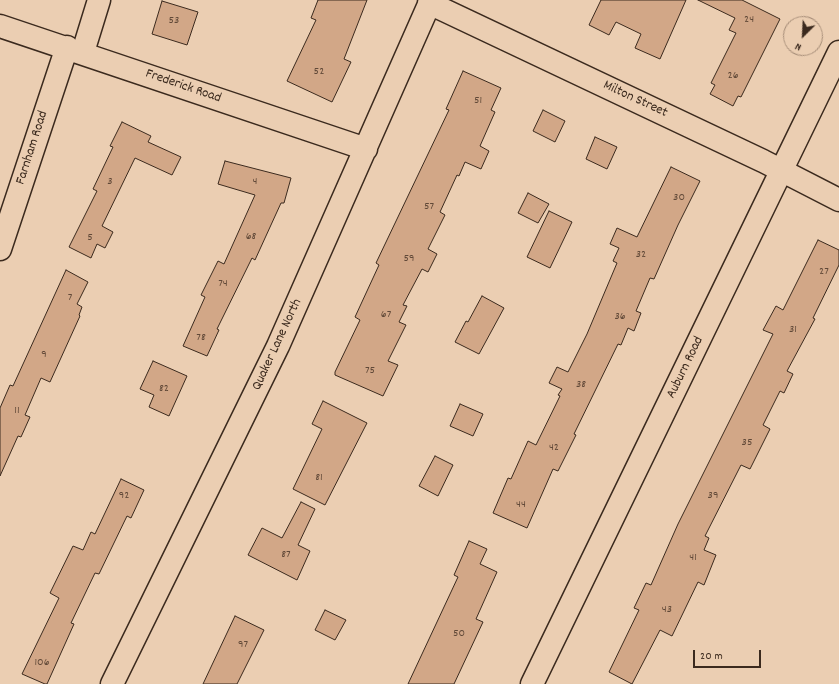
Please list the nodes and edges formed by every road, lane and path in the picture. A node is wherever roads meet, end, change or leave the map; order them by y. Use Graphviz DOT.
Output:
graph roads {
  1 [pos="99,0"];
  2 [pos="430,2"];
  3 [pos="0,26"];
  4 [pos="75,50"];
  5 [pos="839,52"];
  6 [pos="366,149"];
  7 [pos="782,170"];
  8 [pos="839,200"];
  9 [pos="0,249"];
  10 [pos="112,684"];
  11 [pos="532,684"];
  1 -- 4 [label="street, Farnham Road"];
  2 -- 6 [label="street, Quaker Lane North"];
  2 -- 7 [label="street, Milton Street"];
  3 -- 4 [label="street, Frederick Road"];
  4 -- 6 [label="street, Frederick Road"];
  4 -- 9 [label="street, Farnham Road"];
  5 -- 7 [label="street, Auburn Road"];
  6 -- 10 [label="street, Quaker Lane North"];
  7 -- 8 [label="street, Milton Street"];
  7 -- 11 [label="street, Auburn Road"];
}
